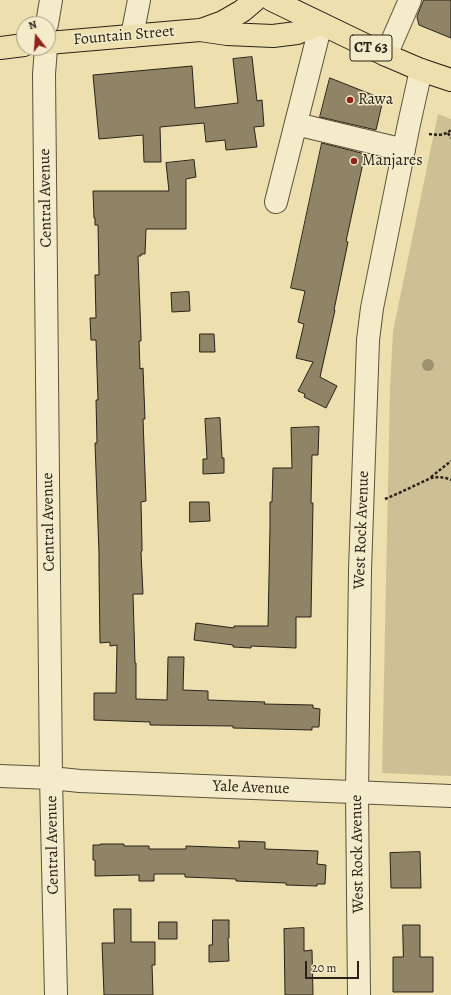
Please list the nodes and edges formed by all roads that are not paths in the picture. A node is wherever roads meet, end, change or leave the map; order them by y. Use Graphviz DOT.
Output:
graph roads {
  1 [pos="51,0"];
  2 [pos="139,0"];
  3 [pos="255,0"];
  4 [pos="272,0"];
  5 [pos="410,0"];
  6 [pos="48,16"];
  7 [pos="321,24"];
  8 [pos="200,30"];
  9 [pos="132,36"];
  10 [pos="56,42"];
  11 [pos="16,46"];
  12 [pos="0,48"];
  13 [pos="386,55"];
  14 [pos="46,56"];
  15 [pos="421,70"];
  16 [pos="451,80"];
  17 [pos="296,124"];
  18 [pos="404,150"];
  19 [pos="276,202"];
  20 [pos="0,776"];
  21 [pos="52,778"];
  22 [pos="357,792"];
  23 [pos="451,796"];
  24 [pos="56,995"];
  25 [pos="359,995"];
  1 -- 6 [label="street"];
  2 -- 9 [label="street"];
  3 -- 8 [label="main road, Fountain Street"];
  4 -- 7 [label="main road, CT 63"];
  5 -- 13 [label="street"];
  7 -- 8 [label="main road, Fountain Street"];
  7 -- 13 [label="main road, CT 63"];
  7 -- 17 [label="street"];
  8 -- 9 [label="main road, Fountain Street"];
  9 -- 10 [label="main road, Fountain Street"];
  11 -- 12 [label="main road"];
  13 -- 15 [label="main road, CT 63"];
  14 -- 21 [label="street, Central Avenue"];
  15 -- 16 [label="main road, CT 63"];
  15 -- 18 [label="street, West Rock Avenue"];
  17 -- 18 [label="street"];
  17 -- 19 [label="street"];
  18 -- 22 [label="street, West Rock Avenue"];
  20 -- 21 [label="street, Yale Avenue"];
  21 -- 22 [label="street, Yale Avenue"];
  21 -- 24 [label="street, Central Avenue"];
  22 -- 23 [label="street, Yale Avenue"];
  22 -- 25 [label="street, West Rock Avenue"];
}
